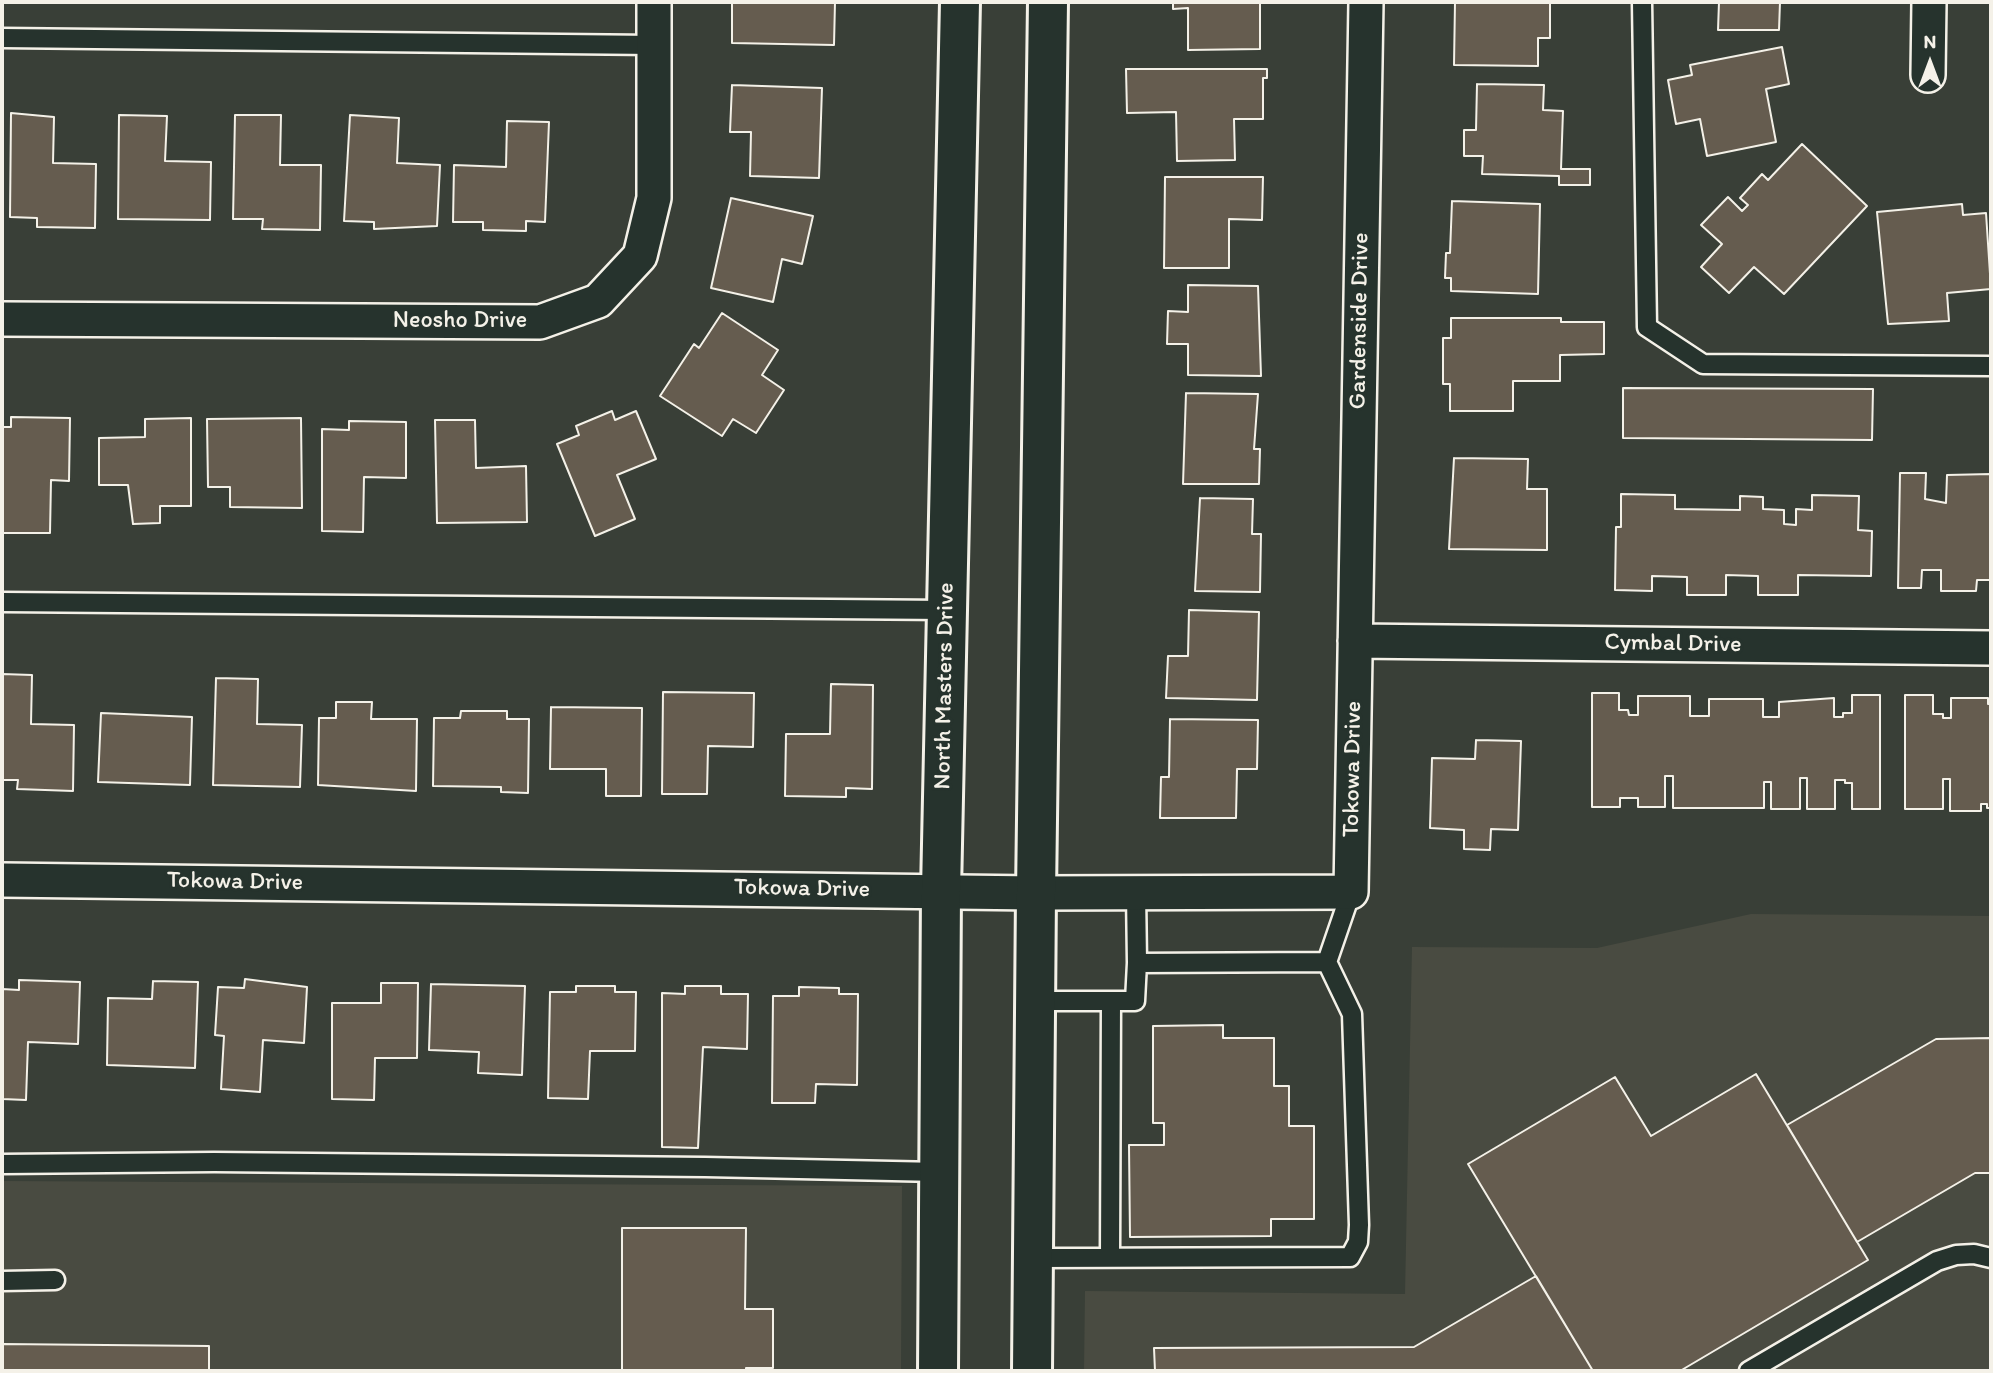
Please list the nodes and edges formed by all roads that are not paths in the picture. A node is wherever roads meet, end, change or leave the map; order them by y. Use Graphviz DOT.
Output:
graph roads {
  1 [pos="654,2"];
  2 [pos="961,2"];
  3 [pos="1048,2"];
  4 [pos="1366,2"];
  5 [pos="1642,2"];
  6 [pos="1929,2"];
  7 [pos="2,38"];
  8 [pos="654,45"];
  9 [pos="1928,75"];
  10 [pos="2,319"];
  11 [pos="1991,366"];
  12 [pos="2,602"];
  13 [pos="947,610"];
  14 [pos="1355,641"];
  15 [pos="1991,648"];
  16 [pos="2,880"];
  17 [pos="941,891"];
  18 [pos="1136,892"];
  19 [pos="1351,892"];
  20 [pos="1036,893"];
  21 [pos="1327,962"];
  22 [pos="1137,963"];
  23 [pos="1035,1001"];
  24 [pos="1111,1001"];
  25 [pos="2,1164"];
  26 [pos="939,1172"];
  27 [pos="1110,1257"];
  28 [pos="1033,1258"];
  29 [pos="1991,1258"];
  30 [pos="55,1280"];
  31 [pos="2,1281"];
  32 [pos="938,1371"];
  33 [pos="1032,1371"];
  34 [pos="1749,1371"];
  1 -- 8 [label="street, Neosho Drive"];
  2 -- 13 [label="main road, North Masters Drive"];
  3 -- 20 [label="main road"];
  4 -- 14 [label="street, Gardenside Drive"];
  5 -- 11 [label="lane"];
  6 -- 9 [label="street"];
  7 -- 8 [label="lane"];
  8 -- 10 [label="street, Neosho Drive"];
  12 -- 13 [label="lane"];
  13 -- 17 [label="main road, North Masters Drive"];
  14 -- 15 [label="street, Cymbal Drive"];
  14 -- 19 [label="street, Tokowa Drive"];
  16 -- 17 [label="street, Tokowa Drive"];
  17 -- 20 [label="street, Tokowa Drive"];
  17 -- 26 [label="main road, North Masters Drive"];
  18 -- 19 [label="street, Tokowa Drive"];
  18 -- 20 [label="street, Tokowa Drive"];
  18 -- 22 [label="lane"];
  19 -- 21 [label="lane"];
  20 -- 23 [label="main road"];
  21 -- 22 [label="lane"];
  21 -- 27 [label="lane"];
  22 -- 24 [label="lane"];
  23 -- 24 [label="lane"];
  23 -- 28 [label="main road"];
  24 -- 27 [label="lane"];
  25 -- 26 [label="lane"];
  26 -- 32 [label="main road, North Masters Drive"];
  27 -- 28 [label="lane"];
  28 -- 33 [label="main road"];
  29 -- 34 [label="lane"];
  30 -- 31 [label="lane"];
}
